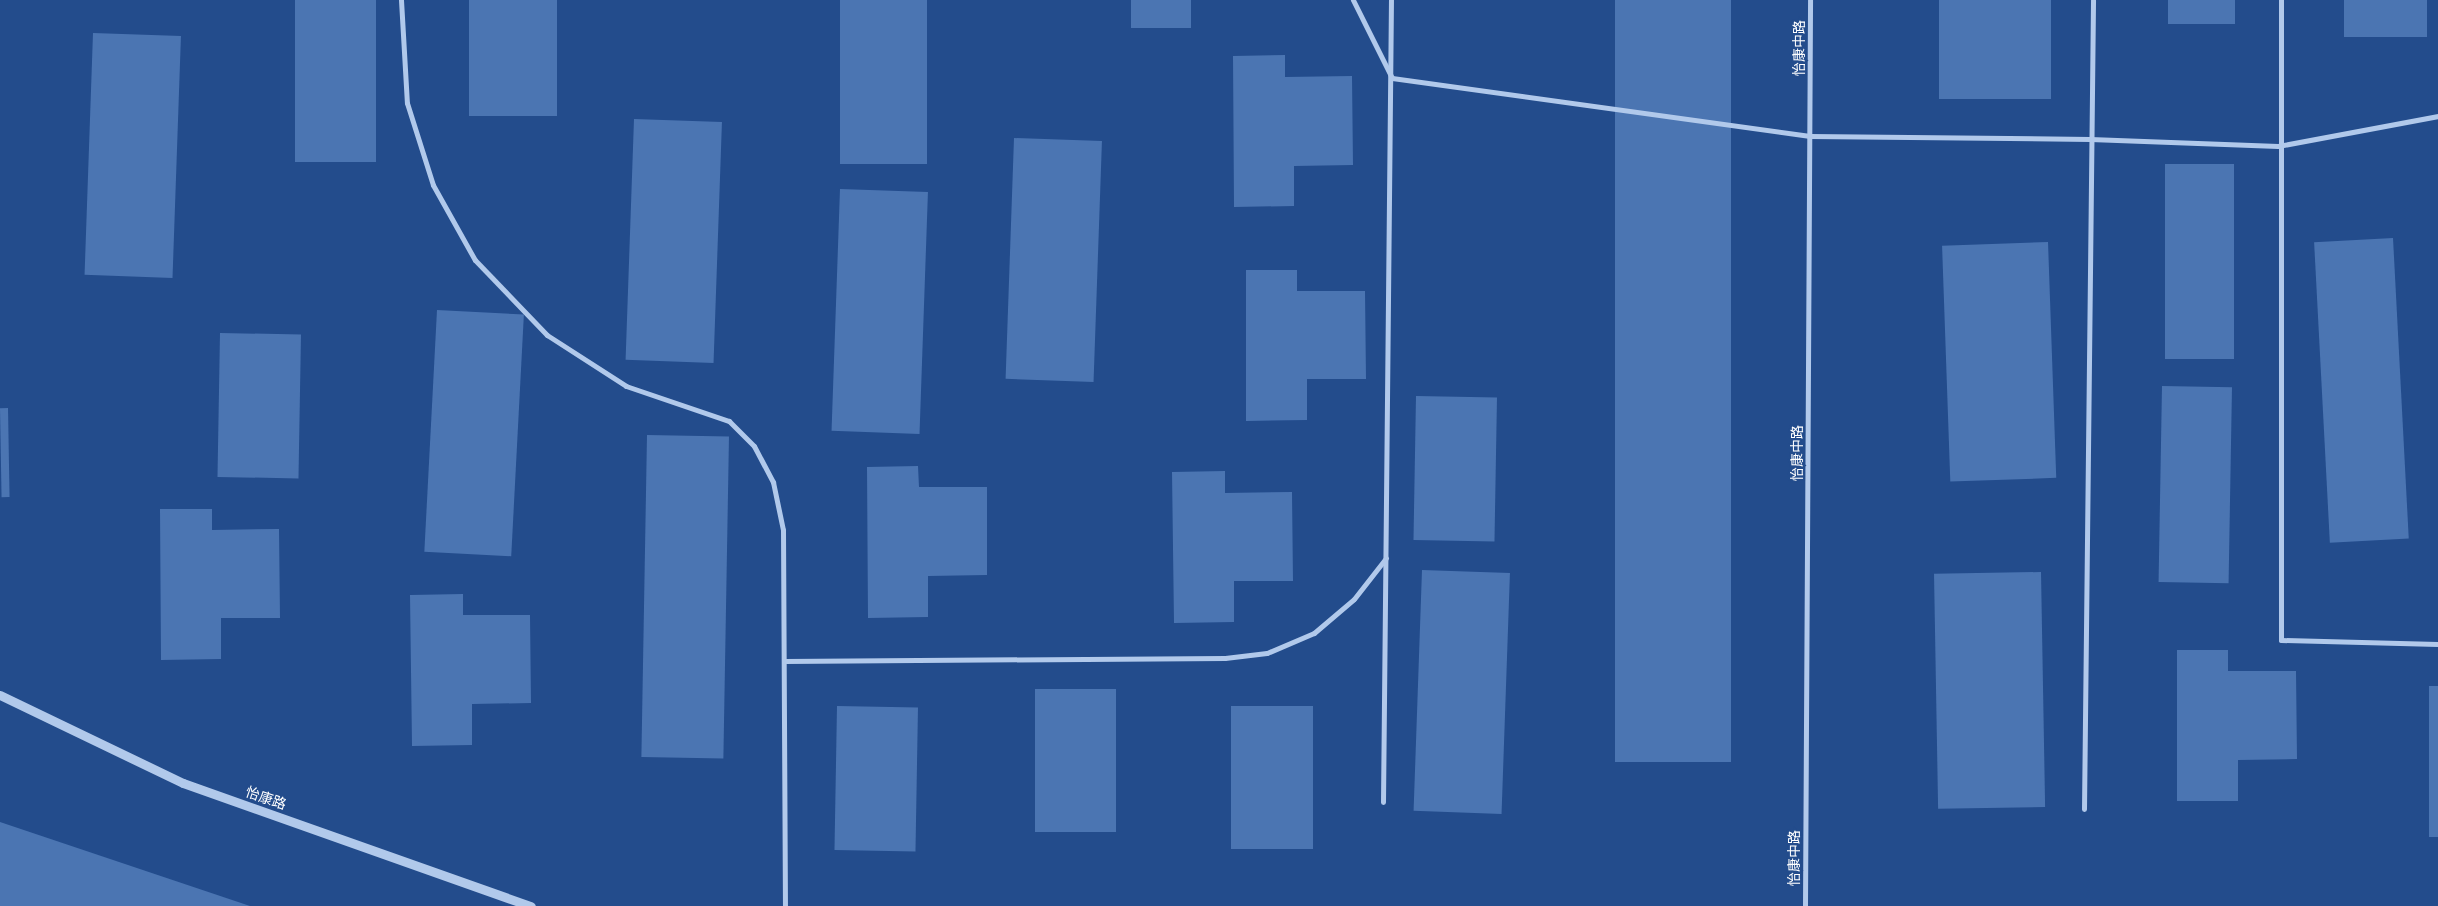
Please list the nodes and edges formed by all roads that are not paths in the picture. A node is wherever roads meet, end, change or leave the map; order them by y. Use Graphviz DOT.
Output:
graph roads {
  1 [pos="401,0"];
  2 [pos="1353,0"];
  3 [pos="1391,0"];
  4 [pos="1810,0"];
  5 [pos="2093,0"];
  6 [pos="2281,0"];
  7 [pos="1392,78"];
  8 [pos="2438,116"];
  9 [pos="1810,136"];
  10 [pos="2090,139"];
  11 [pos="2278,146"];
  12 [pos="1386,557"];
  13 [pos="2438,644"];
  14 [pos="784,661"];
  15 [pos="0,695"];
  16 [pos="1383,802"];
  17 [pos="2084,809"];
  18 [pos="531,906"];
  19 [pos="785,906"];
  20 [pos="1805,906"];
  1 -- 14 [label="street"];
  2 -- 7 [label="street"];
  3 -- 7 [label="street"];
  4 -- 9 [label="street, 怡康中路"];
  5 -- 10 [label="street"];
  6 -- 11 [label="street"];
  7 -- 9 [label="street"];
  7 -- 12 [label="street"];
  8 -- 11 [label="street"];
  9 -- 10 [label="street"];
  9 -- 20 [label="street, 怡康中路"];
  10 -- 11 [label="street"];
  10 -- 17 [label="street"];
  11 -- 13 [label="street"];
  12 -- 14 [label="street"];
  12 -- 16 [label="street"];
  14 -- 19 [label="street"];
  15 -- 18 [label="street, 怡康路"];
}
